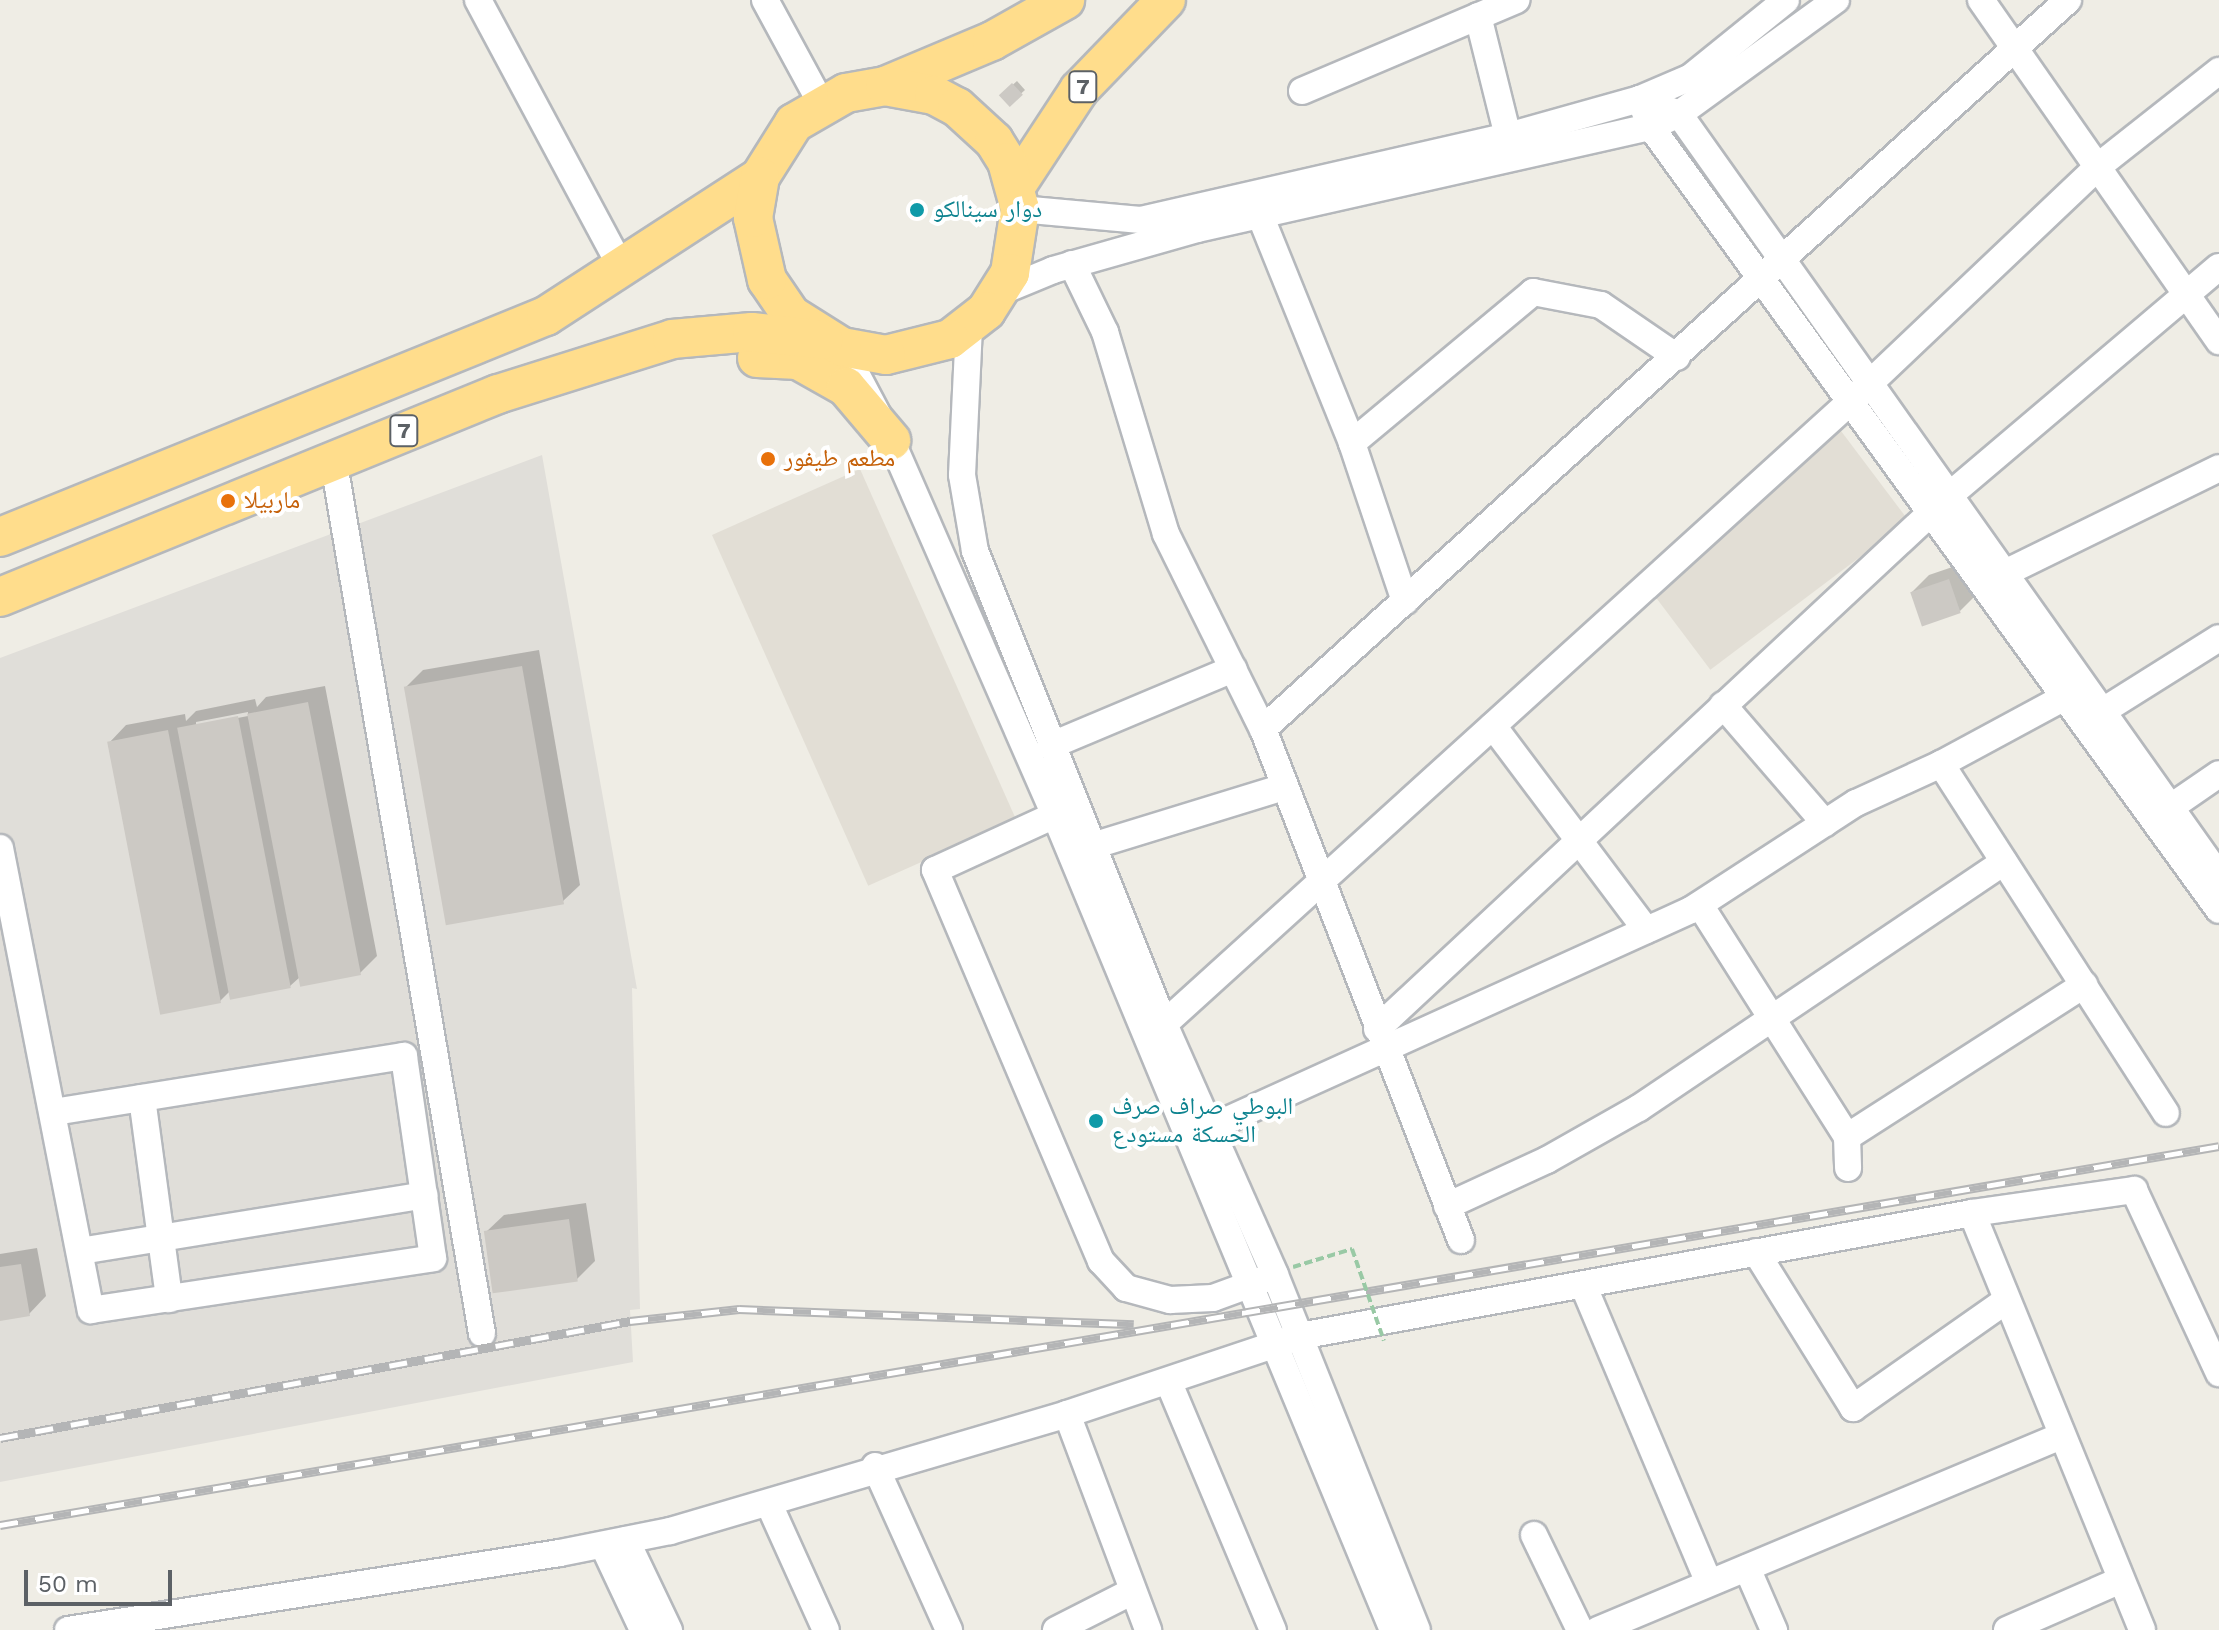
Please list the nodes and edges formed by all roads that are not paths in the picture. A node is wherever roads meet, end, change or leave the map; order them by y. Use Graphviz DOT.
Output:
graph roads {
  1 [pos="765,0"];
  2 [pos="1065,0"];
  3 [pos="1166,0"];
  4 [pos="1516,0"];
  5 [pos="1786,0"];
  6 [pos="1836,0"];
  7 [pos="1981,0"];
  8 [pos="2068,0"];
  9 [pos="490,4"];
  10 [pos="1478,16"];
  11 [pos="2016,46"];
  12 [pos="2219,71"];
  13 [pos="885,86"];
  14 [pos="1302,91"];
  15 [pos="1640,99"];
  16 [pos="821,103"];
  17 [pos="1679,114"];
  18 [pos="1651,127"];
  19 [pos="1508,136"];
  20 [pos="2100,165"];
  21 [pos="760,177"];
  22 [pos="1018,198"];
  23 [pos="1260,215"];
  24 [pos="1782,255"];
  25 [pos="1072,264"];
  26 [pos="621,267"];
  27 [pos="2219,267"];
  28 [pos="1763,281"];
  29 [pos="1000,292"];
  30 [pos="2186,294"];
  31 [pos="969,327"];
  32 [pos="2219,341"];
  33 [pos="834,344"];
  34 [pos="1677,357"];
  35 [pos="1870,381"];
  36 [pos="498,394"];
  37 [pos="1850,402"];
  38 [pos="891,440"];
  39 [pos="1352,443"];
  40 [pos="333,458"];
  41 [pos="2219,468"];
  42 [pos="1951,494"];
  43 [pos="1932,515"];
  44 [pos="0,537"];
  45 [pos="2007,572"];
  46 [pos="0,597"];
  47 [pos="1405,601"];
  48 [pos="2219,638"];
  49 [pos="1233,669"];
  50 [pos="2075,691"];
  51 [pos="1723,705"];
  52 [pos="2093,717"];
  53 [pos="1493,726"];
  54 [pos="1263,729"];
  55 [pos="1050,746"];
  56 [pos="1941,764"];
  57 [pos="2219,774"];
  58 [pos="1284,787"];
  59 [pos="2171,807"];
  60 [pos="1055,815"];
  61 [pos="1825,823"];
  62 [pos="1578,840"];
  63 [pos="1092,846"];
  64 [pos="0,848"];
  65 [pos="2004,862"];
  66 [pos="2219,876"];
  67 [pos="1320,882"];
  68 [pos="1700,905"];
  69 [pos="2219,910"];
  70 [pos="1646,930"];
  71 [pos="2084,985"];
  72 [pos="1773,1018"];
  73 [pos="1164,1024"];
  74 [pos="1380,1038"];
  75 [pos="142,1098"];
  76 [pos="53,1112"];
  77 [pos="2166,1113"];
  78 [pos="1212,1127"];
  79 [pos="1847,1137"];
  80 [pos="1848,1168"];
  81 [pos="424,1195"];
  82 [pos="1447,1206"];
  83 [pos="1972,1213"];
  84 [pos="161,1238"];
  85 [pos="1461,1240"];
  86 [pos="80,1251"];
  87 [pos="1756,1252"];
  88 [pos="1264,1280"];
  89 [pos="1584,1287"];
  90 [pos="169,1299"];
  91 [pos="2005,1301"];
  92 [pos="482,1333"];
  93 [pos="1288,1339"];
  94 [pos="2219,1373"];
  95 [pos="1169,1383"];
  96 [pos="1067,1414"];
  97 [pos="2061,1436"];
  98 [pos="875,1466"];
  99 [pos="769,1504"];
  100 [pos="1534,1535"];
  101 [pos="614,1543"];
  102 [pos="1747,1568"];
  103 [pos="2121,1580"];
  104 [pos="1708,1581"];
  105 [pos="1133,1591"];
  106 [pos="68,1630"];
  107 [pos="643,1630"];
  108 [pos="669,1630"];
  109 [pos="826,1630"];
  110 [pos="949,1630"];
  111 [pos="1056,1630"];
  112 [pos="1148,1630"];
  113 [pos="1273,1630"];
  114 [pos="1393,1630"];
  115 [pos="1417,1630"];
  116 [pos="1580,1630"];
  117 [pos="1598,1630"];
  118 [pos="1774,1630"];
  119 [pos="2007,1630"];
  120 [pos="2142,1630"];
  1 -- 16 [label="street"];
  2 -- 13 [label="highway, 7"];
  3 -- 22 [label="highway, 7"];
  4 -- 10 [label="street"];
  5 -- 15 [label="street"];
  6 -- 17 [label="street"];
  7 -- 11 [label="street"];
  8 -- 11 [label="street"];
  9 -- 26 [label="street"];
  10 -- 14 [label="street"];
  10 -- 19 [label="street"];
  11 -- 20 [label="street"];
  11 -- 24 [label="street"];
  12 -- 20 [label="street"];
  13 -- 16 [label="highway, 7"];
  13 -- 22 [label="highway, 7"];
  15 -- 17 [label="street"];
  15 -- 18 [label="street"];
  15 -- 19 [label="street"];
  16 -- 21 [label="highway, 7"];
  17 -- 18 [label="street"];
  17 -- 24 [label="street"];
  18 -- 23 [label="street"];
  18 -- 28 [label="street"];
  19 -- 22 [label="street"];
  20 -- 30 [label="street"];
  20 -- 35 [label="street"];
  21 -- 26 [label="highway, 7"];
  21 -- 33 [label="highway, 7"];
  22 -- 29 [label="highway, 7"];
  23 -- 25 [label="street"];
  23 -- 39 [label="street"];
  24 -- 28 [label="street"];
  24 -- 35 [label="street"];
  25 -- 29 [label="street"];
  25 -- 49 [label="street"];
  26 -- 44 [label="highway, 7"];
  27 -- 30 [label="street"];
  28 -- 34 [label="street"];
  28 -- 37 [label="street"];
  29 -- 31 [label="highway, 7"];
  30 -- 32 [label="street"];
  30 -- 42 [label="street"];
  31 -- 33 [label="highway, 7"];
  31 -- 55 [label="street"];
  33 -- 36 [label="highway, 7"];
  33 -- 38 [label="street"];
  34 -- 39 [label="street"];
  34 -- 47 [label="street"];
  35 -- 37 [label="street"];
  35 -- 42 [label="street"];
  36 -- 38 [label="highway"];
  36 -- 40 [label="highway, 7"];
  37 -- 43 [label="street"];
  37 -- 53 [label="street"];
  38 -- 60 [label="street"];
  39 -- 47 [label="street"];
  40 -- 46 [label="highway, 7"];
  40 -- 92 [label="street"];
  41 -- 45 [label="street"];
  42 -- 43 [label="street"];
  42 -- 45 [label="street"];
  43 -- 50 [label="street"];
  43 -- 51 [label="street"];
  45 -- 50 [label="street"];
  47 -- 54 [label="street"];
  48 -- 52 [label="street"];
  49 -- 54 [label="street"];
  49 -- 55 [label="street"];
  50 -- 52 [label="street"];
  50 -- 56 [label="street"];
  51 -- 61 [label="street"];
  51 -- 62 [label="street"];
  52 -- 59 [label="street"];
  52 -- 69 [label="street"];
  53 -- 62 [label="street"];
  53 -- 67 [label="street"];
  54 -- 58 [label="street"];
  55 -- 63 [label="street"];
  56 -- 61 [label="street"];
  56 -- 65 [label="street"];
  57 -- 59 [label="street"];
  58 -- 63 [label="street"];
  58 -- 67 [label="street"];
  59 -- 66 [label="street"];
  60 -- 88 [label="street"];
  60 -- 88 [label="street"];
  61 -- 68 [label="street"];
  62 -- 70 [label="street"];
  62 -- 74 [label="street"];
  63 -- 73 [label="street"];
  64 -- 76 [label="street"];
  65 -- 71 [label="street"];
  65 -- 72 [label="street"];
  67 -- 73 [label="street"];
  67 -- 74 [label="street"];
  68 -- 70 [label="street"];
  68 -- 72 [label="street"];
  70 -- 74 [label="street"];
  71 -- 77 [label="street"];
  71 -- 79 [label="street"];
  72 -- 79 [label="street"];
  72 -- 82 [label="street"];
  73 -- 78 [label="street"];
  74 -- 78 [label="street"];
  74 -- 82 [label="street"];
  75 -- 76 [label="street"];
  75 -- 81 [label="street"];
  75 -- 84 [label="street"];
  76 -- 86 [label="street"];
  78 -- 88 [label="street"];
  79 -- 80 [label="street"];
  81 -- 84 [label="street"];
  81 -- 90 [label="street"];
  82 -- 85 [label="street"];
  83 -- 87 [label="street"];
  83 -- 91 [label="street"];
  83 -- 94 [label="street"];
  84 -- 86 [label="street"];
  84 -- 90 [label="street"];
  86 -- 90 [label="street"];
  87 -- 89 [label="street"];
  87 -- 91 [label="street"];
  88 -- 93 [label="street"];
  89 -- 93 [label="street"];
  89 -- 104 [label="street"];
  91 -- 97 [label="street"];
  93 -- 95 [label="street"];
  93 -- 114 [label="street"];
  93 -- 115 [label="street"];
  95 -- 96 [label="street"];
  95 -- 113 [label="street"];
  96 -- 98 [label="street"];
  96 -- 105 [label="street"];
  97 -- 102 [label="street"];
  97 -- 103 [label="street"];
  98 -- 99 [label="street"];
  98 -- 110 [label="street"];
  99 -- 101 [label="street"];
  99 -- 109 [label="street"];
  100 -- 116 [label="street"];
  101 -- 106 [label="street"];
  101 -- 107 [label="street"];
  101 -- 108 [label="street"];
  102 -- 104 [label="street"];
  102 -- 118 [label="street"];
  103 -- 119 [label="street"];
  103 -- 120 [label="street"];
  104 -- 117 [label="street"];
  105 -- 111 [label="street"];
  105 -- 112 [label="street"];
}
